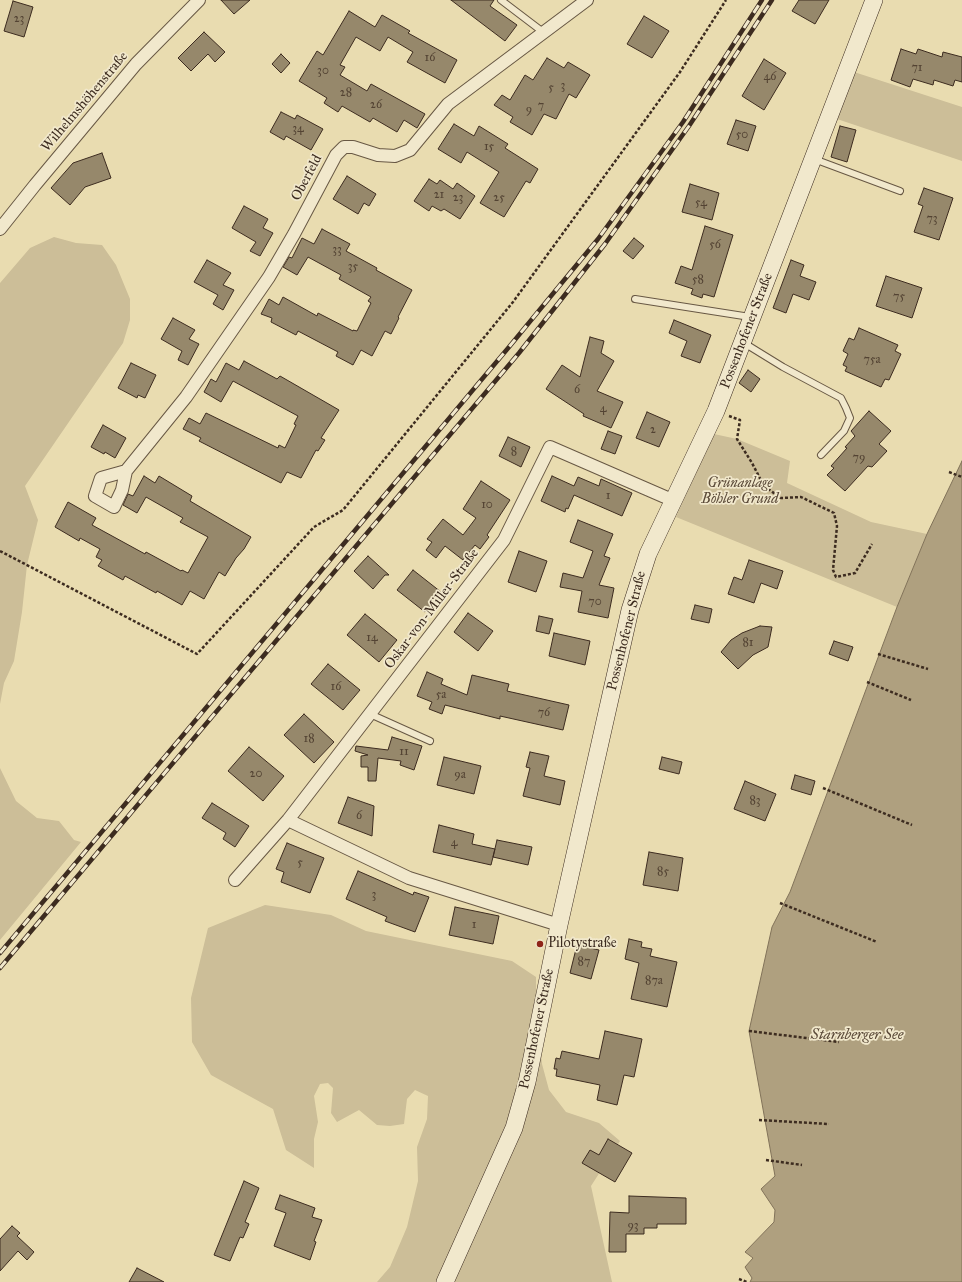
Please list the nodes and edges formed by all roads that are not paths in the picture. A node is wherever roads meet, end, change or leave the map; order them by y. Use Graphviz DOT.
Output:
graph roads {
  1 [pos="199,0"];
  2 [pos="501,0"];
  3 [pos="587,0"];
  4 [pos="874,0"];
  5 [pos="544,32"];
  6 [pos="813,159"];
  7 [pos="900,191"];
  8 [pos="0,229"];
  9 [pos="634,299"];
  10 [pos="752,318"];
  11 [pos="742,342"];
  12 [pos="821,455"];
  13 [pos="126,471"];
  14 [pos="672,500"];
  15 [pos="370,714"];
  16 [pos="430,741"];
  17 [pos="288,820"];
  18 [pos="235,880"];
  19 [pos="559,925"];
  20 [pos="445,1282"];
  1 -- 8 [label="street, Wilhelmshöhenstraße"];
  2 -- 5 [label="lane"];
  3 -- 5 [label="street, Oberfeld"];
  4 -- 6 [label="main road, Possenhofener Straße"];
  5 -- 13 [label="street, Oberfeld"];
  6 -- 7 [label="lane"];
  6 -- 10 [label="main road, Possenhofener Straße"];
  9 -- 10 [label="lane"];
  10 -- 11 [label="main road, Possenhofener Straße"];
  11 -- 12 [label="lane"];
  11 -- 14 [label="main road, Possenhofener Straße"];
  14 -- 15 [label="street, Oskar-von-Miller-Straße"];
  14 -- 19 [label="main road, Possenhofener Straße"];
  15 -- 16 [label="lane"];
  15 -- 17 [label="street, Oskar-von-Miller-Straße"];
  17 -- 18 [label="street, Oskar-von-Miller-Straße"];
  17 -- 19 [label="street"];
  19 -- 20 [label="main road, Possenhofener Straße"];
}
